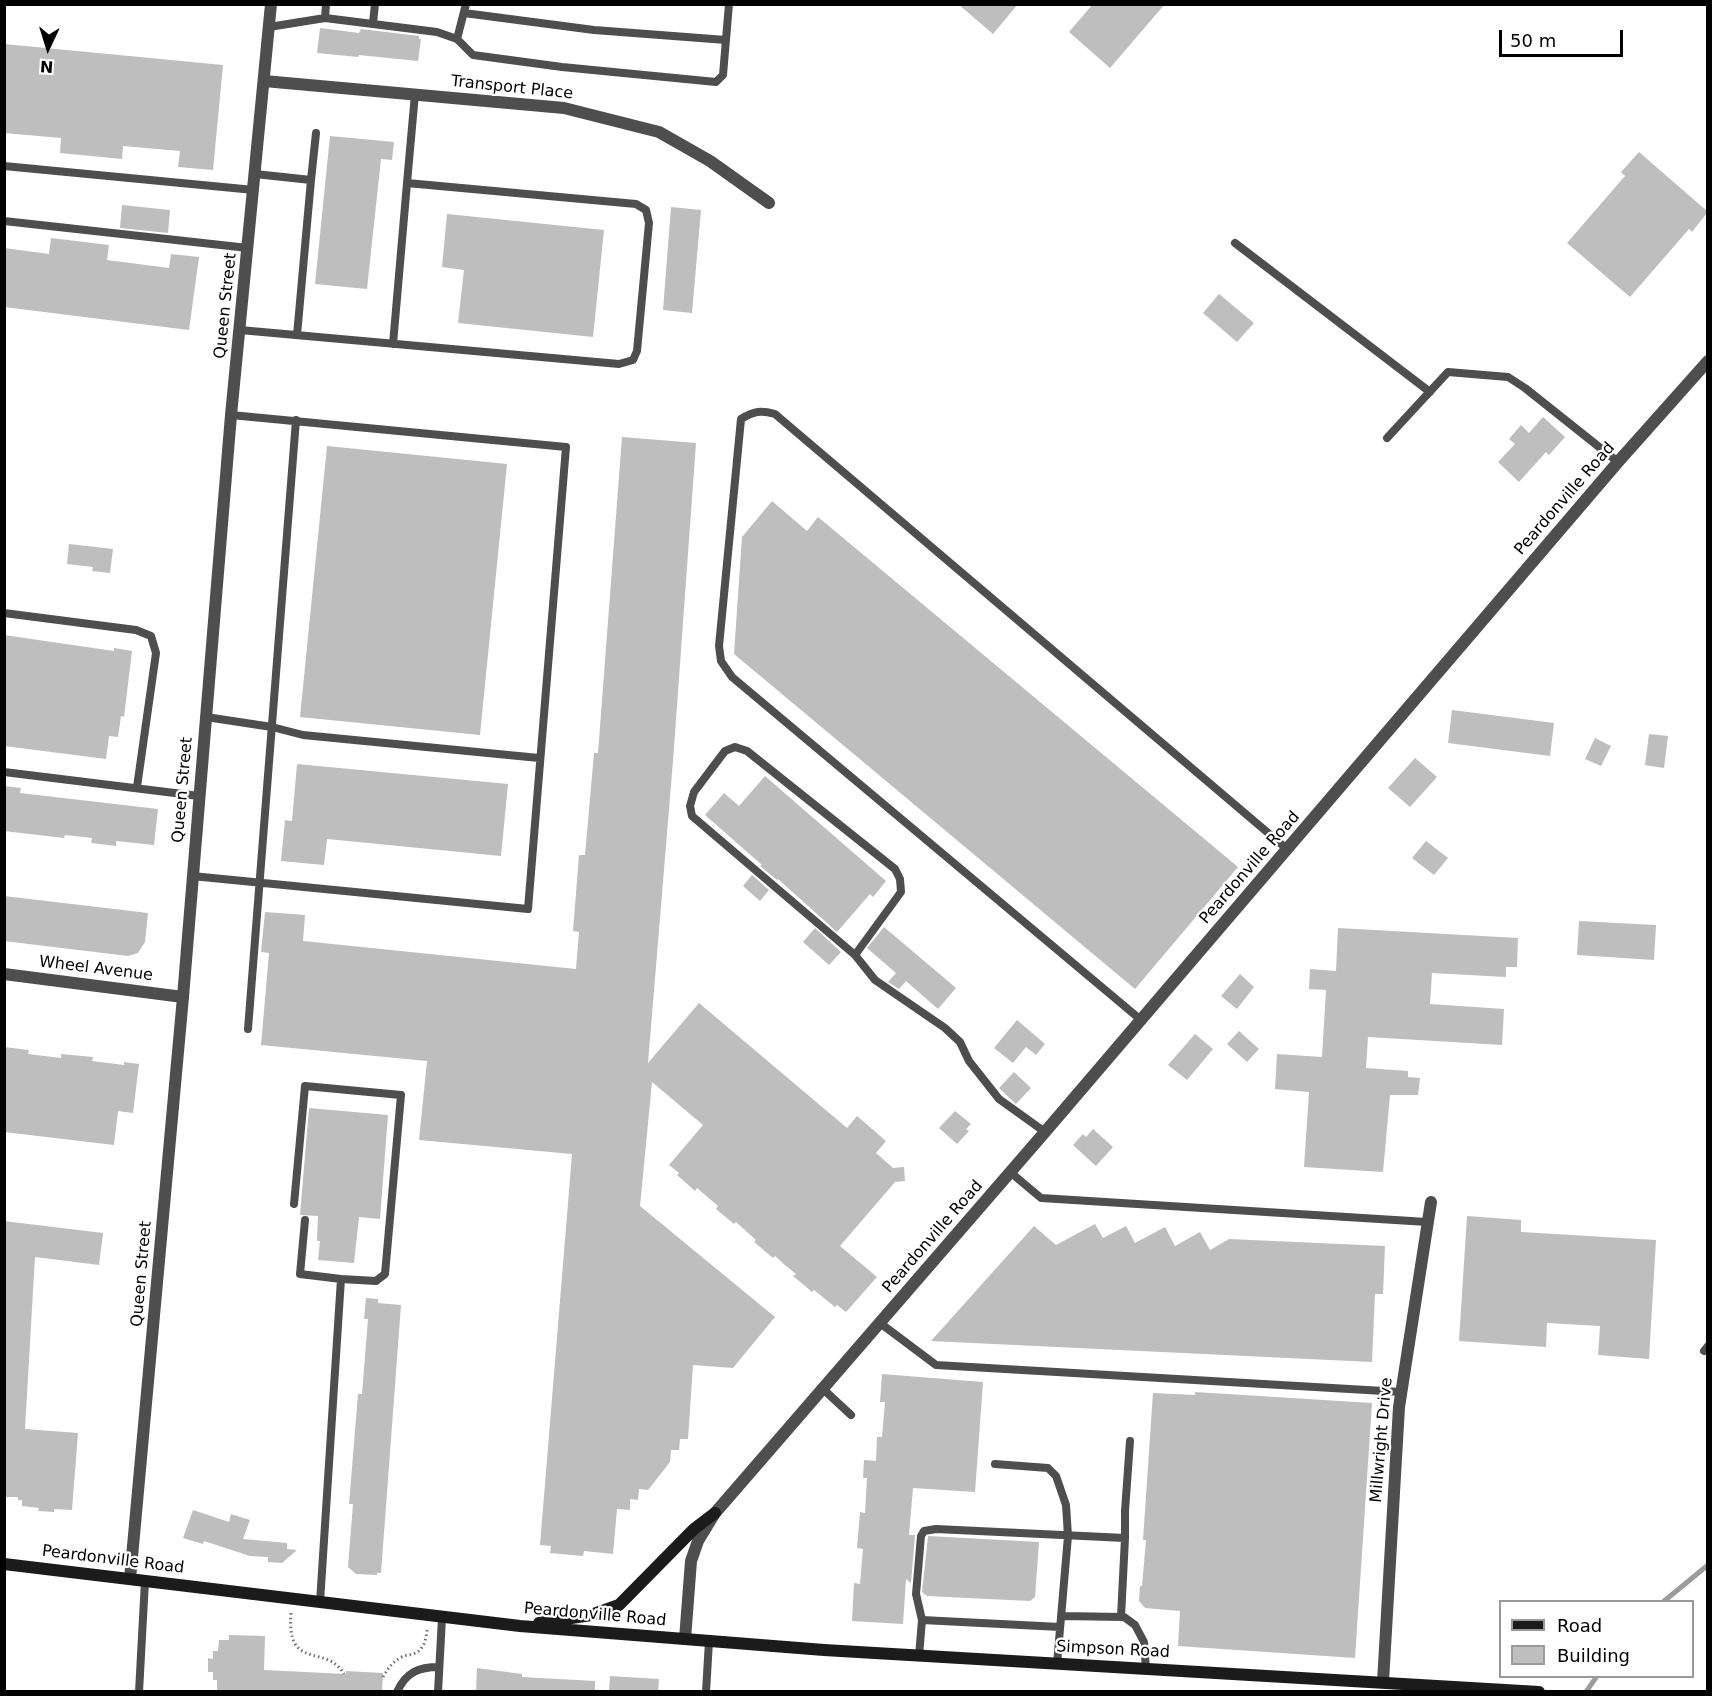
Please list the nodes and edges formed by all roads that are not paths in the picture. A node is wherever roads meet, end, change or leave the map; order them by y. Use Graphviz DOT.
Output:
graph roads {
  1 [pos="271,4"];
  2 [pos="326,4"];
  3 [pos="375,4"];
  4 [pos="729,4"];
  5 [pos="465,9"];
  6 [pos="325,18"];
  7 [pos="373,23"];
  8 [pos="269,27"];
  9 [pos="457,39"];
  10 [pos="726,40"];
  11 [pos="264,81"];
  12 [pos="414,94"];
  13 [pos="316,134"];
  14 [pos="4,166"];
  15 [pos="255,174"];
  16 [pos="311,180"];
  17 [pos="406,183"];
  18 [pos="254,190"];
  19 [pos="769,203"];
  20 [pos="4,221"];
  21 [pos="1235,243"];
  22 [pos="248,248"];
  23 [pos="240,330"];
  24 [pos="297,335"];
  25 [pos="393,344"];
  26 [pos="1707,361"];
  27 [pos="1430,392"];
  28 [pos="231,415"];
  29 [pos="296,420"];
  30 [pos="1387,438"];
  31 [pos="1618,462"];
  32 [pos="4,613"];
  33 [pos="206,717"];
  34 [pos="272,727"];
  35 [pos="539,758"];
  36 [pos="4,772"];
  37 [pos="136,787"];
  38 [pos="199,796"];
  39 [pos="1287,849"];
  40 [pos="192,876"];
  41 [pos="260,883"];
  42 [pos="855,955"];
  43 [pos="4,974"];
  44 [pos="183,997"];
  45 [pos="1141,1020"];
  46 [pos="248,1029"];
  47 [pos="1045,1132"];
  48 [pos="1010,1172"];
  49 [pos="1431,1202"];
  50 [pos="294,1204"];
  51 [pos="305,1220"];
  52 [pos="1427,1222"];
  53 [pos="341,1279"];
  54 [pos="880,1323"];
  55 [pos="823,1389"];
  56 [pos="1401,1392"];
  57 [pos="851,1414"];
  58 [pos="1130,1441"];
  59 [pos="995,1464"];
  60 [pos="715,1513"];
  61 [pos="1068,1536"];
  62 [pos="1125,1538"];
  63 [pos="4,1564"];
  64 [pos="130,1579"];
  65 [pos="145,1581"];
  66 [pos="320,1602"];
  67 [pos="1061,1616"];
  68 [pos="1121,1617"];
  69 [pos="442,1618"];
  70 [pos="921,1620"];
  71 [pos="520,1626"];
  72 [pos="1060,1627"];
  73 [pos="685,1639"];
  74 [pos="709,1641"];
  75 [pos="919,1656"];
  76 [pos="1058,1664"];
  77 [pos="439,1667"];
  78 [pos="1146,1669"];
  79 [pos="1383,1682"];
  80 [pos="139,1692"];
  81 [pos="397,1692"];
  82 [pos="438,1692"];
  83 [pos="706,1692"];
  84 [pos="1539,1692"];
  1 -- 8 [label="street, Queen Street"];
  2 -- 6 [label="lane"];
  3 -- 7 [label="lane"];
  4 -- 10 [label="lane"];
  5 -- 9 [label="lane"];
  5 -- 10 [label="lane"];
  6 -- 7 [label="lane"];
  6 -- 8 [label="lane"];
  7 -- 9 [label="lane"];
  8 -- 11 [label="street, Queen Street"];
  9 -- 10 [label="lane"];
  11 -- 12 [label="street, Transport Place"];
  11 -- 15 [label="street, Queen Street"];
  12 -- 17 [label="lane"];
  12 -- 19 [label="street, Transport Place"];
  13 -- 16 [label="lane"];
  14 -- 18 [label="lane"];
  15 -- 16 [label="lane"];
  15 -- 18 [label="street, Queen Street"];
  16 -- 24 [label="lane"];
  17 -- 25 [label="lane"];
  17 -- 25 [label="lane"];
  18 -- 22 [label="street, Queen Street"];
  20 -- 22 [label="lane"];
  21 -- 27 [label="lane"];
  22 -- 23 [label="street, Queen Street"];
  23 -- 24 [label="lane"];
  23 -- 28 [label="street, Queen Street"];
  24 -- 25 [label="lane"];
  26 -- 31 [label="street, Peardonville Road"];
  27 -- 30 [label="lane"];
  27 -- 31 [label="lane"];
  28 -- 29 [label="lane"];
  28 -- 33 [label="street, Queen Street"];
  29 -- 34 [label="lane"];
  29 -- 35 [label="lane"];
  31 -- 39 [label="street, Peardonville Road"];
  32 -- 37 [label="lane"];
  33 -- 34 [label="lane"];
  33 -- 38 [label="street, Queen Street"];
  34 -- 35 [label="lane"];
  34 -- 41 [label="lane"];
  35 -- 41 [label="lane"];
  36 -- 37 [label="lane"];
  37 -- 38 [label="lane"];
  38 -- 40 [label="street, Queen Street"];
  39 -- 45 [label="street, Peardonville Road"];
  39 -- 45 [label="lane"];
  40 -- 41 [label="lane"];
  40 -- 44 [label="street, Queen Street"];
  41 -- 46 [label="lane"];
  42 -- 42 [label="lane"];
  42 -- 47 [label="lane"];
  43 -- 44 [label="street, Wheel Avenue"];
  44 -- 64 [label="street, Queen Street"];
  45 -- 47 [label="street, Peardonville Road"];
  47 -- 48 [label="street, Peardonville Road"];
  48 -- 52 [label="lane"];
  48 -- 54 [label="street, Peardonville Road"];
  49 -- 52 [label="street, Millwright Drive"];
  50 -- 53 [label="lane"];
  51 -- 53 [label="lane"];
  52 -- 56 [label="street, Millwright Drive"];
  53 -- 66 [label="lane"];
  54 -- 55 [label="street, Peardonville Road"];
  54 -- 56 [label="lane"];
  55 -- 57 [label="lane"];
  55 -- 60 [label="street, Peardonville Road"];
  56 -- 79 [label="street, Millwright Drive"];
  58 -- 62 [label="lane"];
  59 -- 61 [label="lane"];
  60 -- 71 [label="main road"];
  60 -- 73 [label="street, Peardonville Road"];
  61 -- 62 [label="lane"];
  61 -- 67 [label="lane"];
  61 -- 70 [label="lane"];
  62 -- 68 [label="lane"];
  63 -- 64 [label="main road, Peardonville Road"];
  64 -- 65 [label="main road, Peardonville Road"];
  65 -- 66 [label="main road, Peardonville Road"];
  65 -- 80 [label="lane"];
  66 -- 69 [label="main road, Peardonville Road"];
  67 -- 68 [label="lane"];
  67 -- 72 [label="lane"];
  68 -- 78 [label="lane"];
  69 -- 71 [label="main road, Peardonville Road"];
  69 -- 77 [label="lane"];
  70 -- 72 [label="lane"];
  70 -- 75 [label="lane"];
  71 -- 73 [label="main road, Peardonville Road"];
  72 -- 76 [label="lane"];
  73 -- 74 [label="main road, Simpson Road"];
  74 -- 75 [label="main road, Simpson Road"];
  74 -- 83 [label="lane"];
  75 -- 76 [label="main road, Simpson Road"];
  76 -- 78 [label="main road, Simpson Road"];
  77 -- 81 [label="lane"];
  77 -- 82 [label="lane"];
  78 -- 79 [label="main road, Simpson Road"];
  79 -- 84 [label="main road, Simpson Road"];
}
